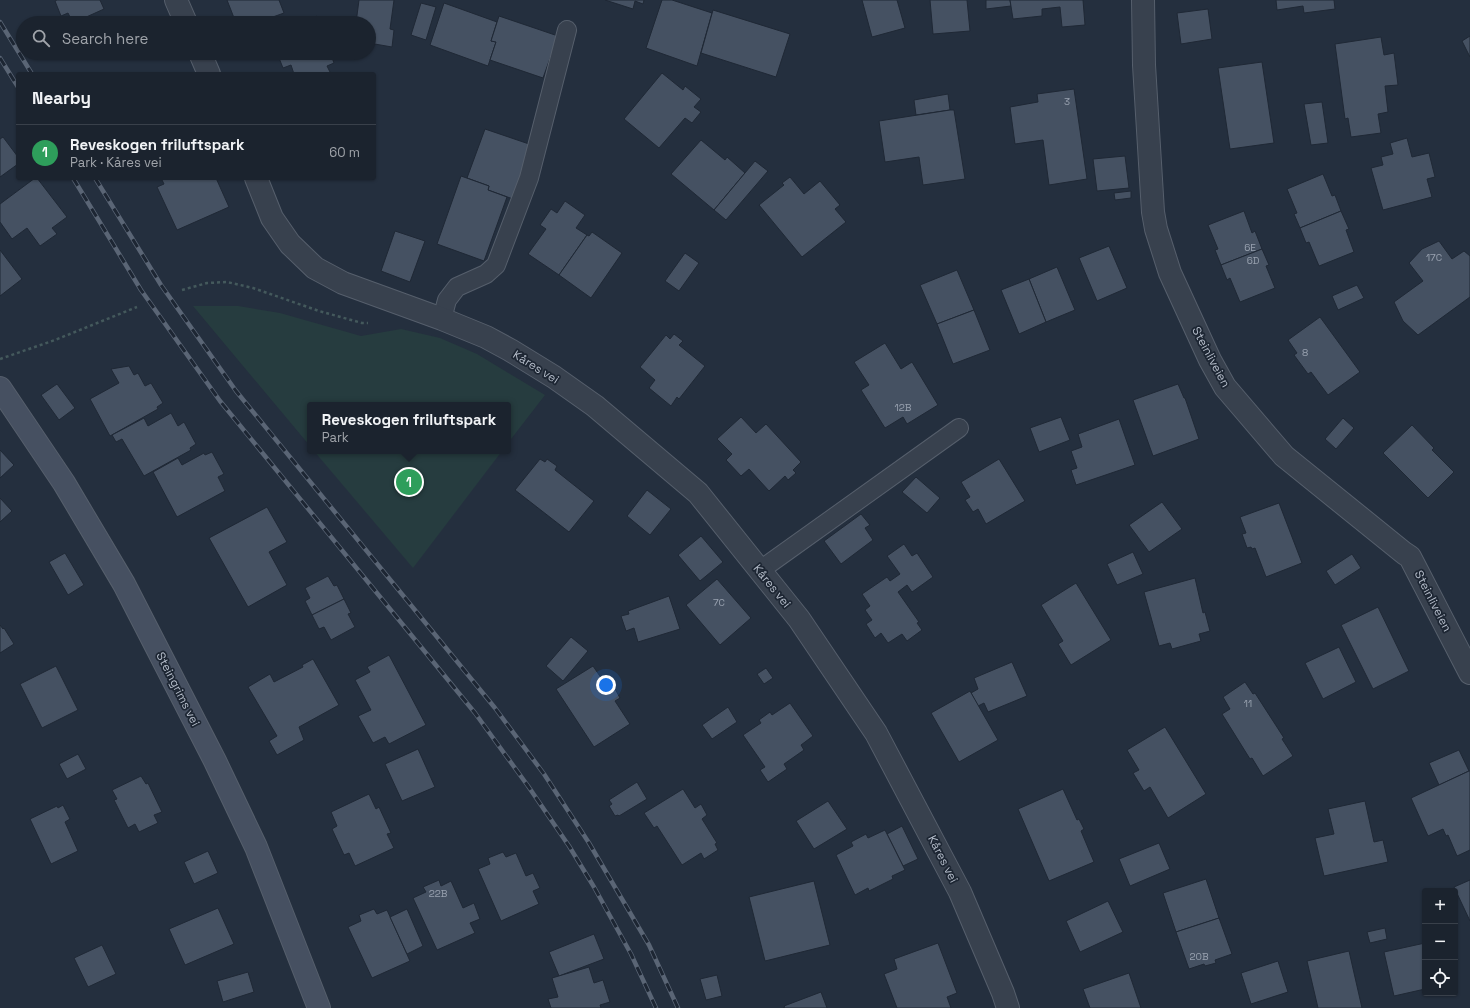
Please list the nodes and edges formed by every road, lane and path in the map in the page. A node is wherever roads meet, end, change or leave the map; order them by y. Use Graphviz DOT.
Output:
graph roads {
  1 [pos="176,0"];
  2 [pos="1143,0"];
  3 [pos="183,16"];
  4 [pos="567,30"];
  5 [pos="203,60"];
  6 [pos="208,72"];
  7 [pos="257,180"];
  8 [pos="182,290"];
  9 [pos="389,300"];
  10 [pos="137,307"];
  11 [pos="442,319"];
  12 [pos="0,359"];
  13 [pos="0,388"];
  14 [pos="959,428"];
  15 [pos="760,571"];
  16 [pos="1470,673"];
  17 [pos="320,1008"];
  18 [pos="1008,1008"];
  1 -- 3 [label="street"];
  2 -- 16 [label="street, Steinliveien"];
  4 -- 11 [label="lane"];
  5 -- 6 [label="street"];
  7 -- 9 [label="street, Kåres vei"];
  8 -- 9 [label="path"];
  9 -- 11 [label="street, Kåres vei"];
  10 -- 12 [label="path"];
  11 -- 15 [label="street, Kåres vei"];
  13 -- 17 [label="street, Steingrims vei"];
  14 -- 15 [label="lane"];
  15 -- 18 [label="street, Kåres vei"];
}
